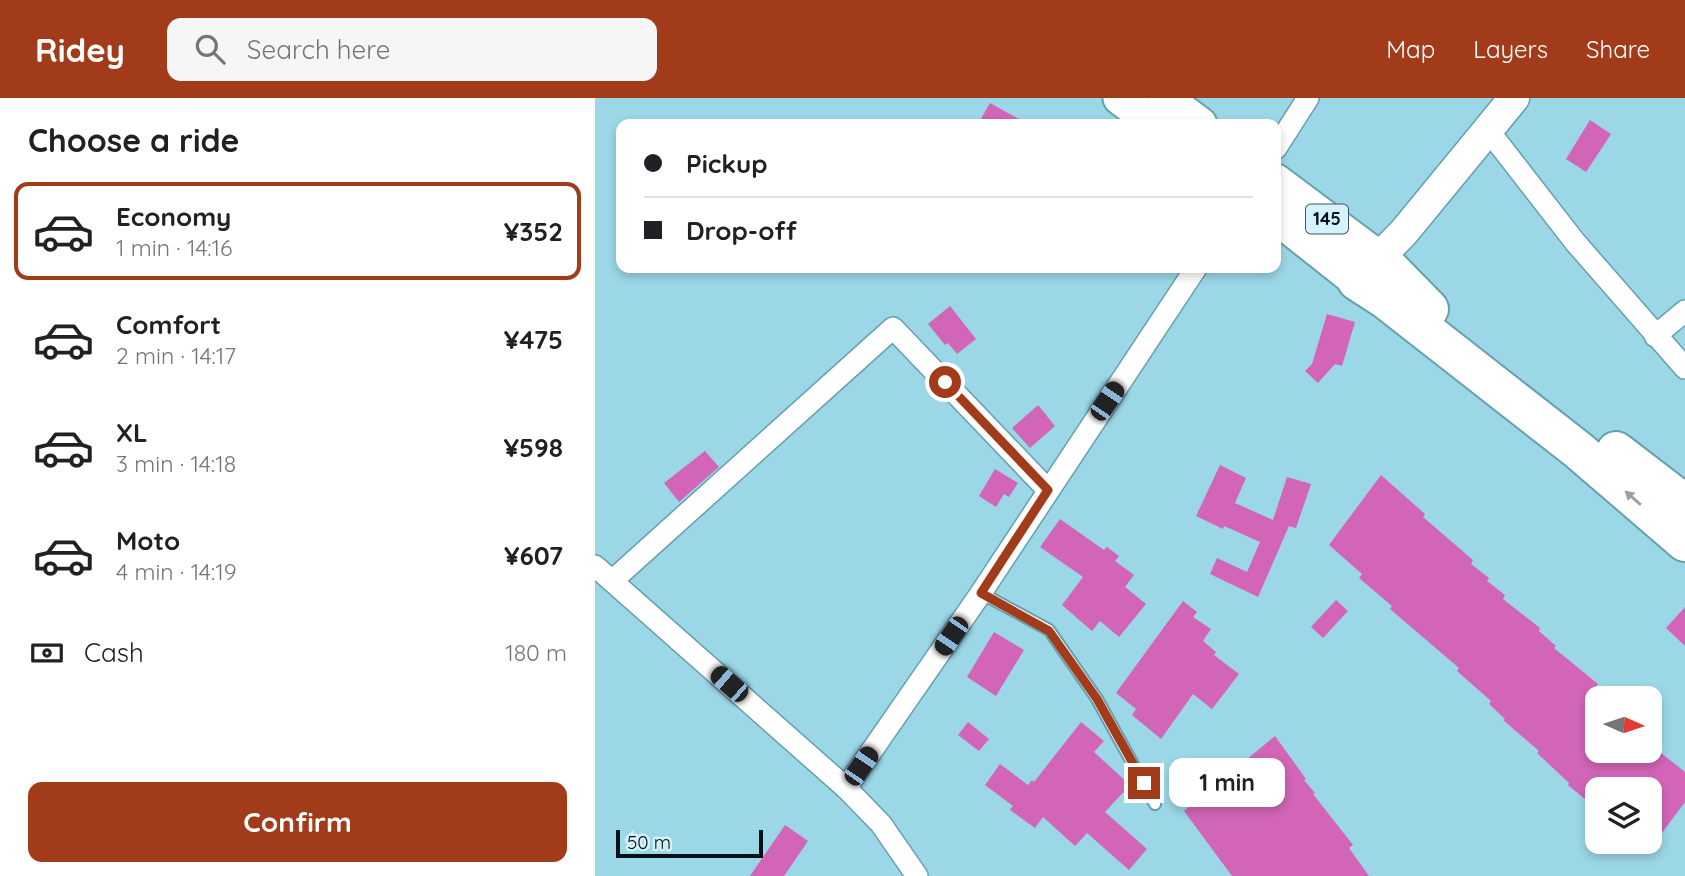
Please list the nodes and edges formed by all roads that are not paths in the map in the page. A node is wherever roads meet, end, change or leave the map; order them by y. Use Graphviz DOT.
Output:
graph roads {
  1 [pos="1120,98"];
  2 [pos="1165,98"];
  3 [pos="1308,98"];
  4 [pos="1514,98"];
  5 [pos="1148,119"];
  6 [pos="1193,119"];
  7 [pos="1488,130"];
  8 [pos="1281,140"];
  9 [pos="1281,186"];
  10 [pos="1281,220"];
  11 [pos="1368,269"];
  12 [pos="1193,273"];
  13 [pos="1685,311"];
  14 [pos="1655,336"];
  15 [pos="1685,368"];
  16 [pos="1048,490"];
  17 [pos="1685,504"];
  18 [pos="1685,542"];
  19 [pos="595,566"];
  20 [pos="612,582"];
  21 [pos="981,593"];
  22 [pos="846,788"];
  23 [pos="1155,804"];
  24 [pos="917,876"];
  1 -- 5 [label="main road"];
  2 -- 6 [label="main road"];
  3 -- 8 [label="street"];
  4 -- 7 [label="main road"];
  7 -- 11 [label="main road"];
  7 -- 14 [label="street"];
  9 -- 11 [label="main road, 145"];
  10 -- 11 [label="main road, 145"];
  11 -- 17 [label="highway"];
  18 -- 11 [label="highway, one-way"];
  12 -- 16 [label="street"];
  13 -- 14 [label="street"];
  14 -- 15 [label="street"];
  16 -- 20 [label="street"];
  16 -- 21 [label="street"];
  19 -- 20 [label="street"];
  20 -- 22 [label="street"];
  21 -- 22 [label="street"];
  21 -- 23 [label="lane"];
  22 -- 24 [label="street"];
}
